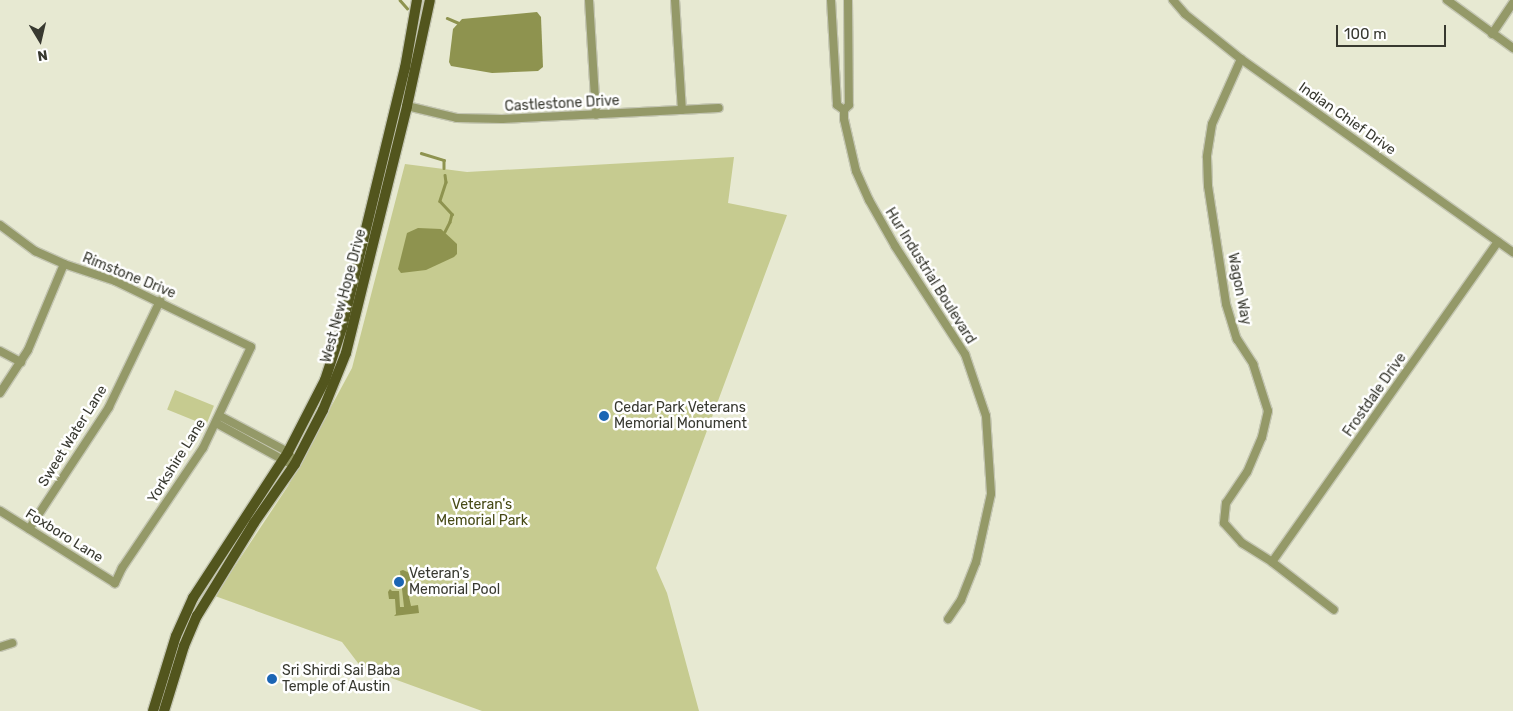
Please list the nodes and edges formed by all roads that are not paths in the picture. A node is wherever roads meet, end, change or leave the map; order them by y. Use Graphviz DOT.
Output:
graph roads {
  1 [pos="417,0"];
  2 [pos="430,0"];
  3 [pos="589,0"];
  4 [pos="676,0"];
  5 [pos="832,0"];
  6 [pos="848,0"];
  7 [pos="1173,0"];
  8 [pos="1447,0"];
  9 [pos="1513,2"];
  10 [pos="1492,34"];
  11 [pos="1513,48"];
  12 [pos="1241,59"];
  13 [pos="407,106"];
  14 [pos="719,108"];
  15 [pos="682,110"];
  16 [pos="844,110"];
  17 [pos="596,115"];
  18 [pos="0,225"];
  19 [pos="1498,242"];
  20 [pos="1513,252"];
  21 [pos="64,264"];
  22 [pos="160,301"];
  23 [pos="251,347"];
  24 [pos="0,351"];
  25 [pos="21,362"];
  26 [pos="0,393"];
  27 [pos="220,416"];
  28 [pos="216,424"];
  29 [pos="285,456"];
  30 [pos="295,464"];
  31 [pos="0,511"];
  32 [pos="29,529"];
  33 [pos="1272,562"];
  34 [pos="115,583"];
  35 [pos="1334,610"];
  36 [pos="948,619"];
  37 [pos="12,643"];
  38 [pos="0,646"];
  39 [pos="153,711"];
  40 [pos="164,711"];
  1 -- 29 [label="main road, West New Hope Drive"];
  2 -- 13 [label="main road, West New Hope Drive"];
  3 -- 17 [label="street"];
  4 -- 15 [label="street"];
  5 -- 16 [label="street"];
  6 -- 16 [label="street, Hur Industrial Boulevard"];
  7 -- 12 [label="street, Indian Chief Drive"];
  8 -- 10 [label="street"];
  9 -- 10 [label="street"];
  10 -- 11 [label="street"];
  12 -- 19 [label="street, Indian Chief Drive"];
  12 -- 33 [label="street, Wagon Way"];
  13 -- 17 [label="street, Castlestone Drive"];
  13 -- 30 [label="main road, West New Hope Drive"];
  14 -- 15 [label="street, Castlestone Drive"];
  15 -- 17 [label="street, Castlestone Drive"];
  16 -- 36 [label="street, Hur Industrial Boulevard"];
  18 -- 21 [label="street, Rimstone Drive"];
  19 -- 20 [label="street, Indian Chief Drive"];
  19 -- 33 [label="street, Frostdale Drive"];
  21 -- 22 [label="street, Rimstone Drive"];
  21 -- 25 [label="street"];
  22 -- 23 [label="street, Rimstone Drive"];
  22 -- 32 [label="street, Sweet Water Lane"];
  23 -- 27 [label="street, Yorkshire Lane"];
  24 -- 25 [label="street"];
  25 -- 26 [label="street"];
  27 -- 28 [label="street, Yorkshire Lane"];
  27 -- 29 [label="street"];
  28 -- 29 [label="street"];
  28 -- 34 [label="street, Yorkshire Lane"];
  29 -- 30 [label="street"];
  29 -- 39 [label="main road, West New Hope Drive"];
  30 -- 40 [label="main road, West New Hope Drive"];
  31 -- 32 [label="street, Foxboro Lane"];
  32 -- 34 [label="street, Foxboro Lane"];
  33 -- 35 [label="street, Wagon Way"];
  37 -- 38 [label="street"];
}
